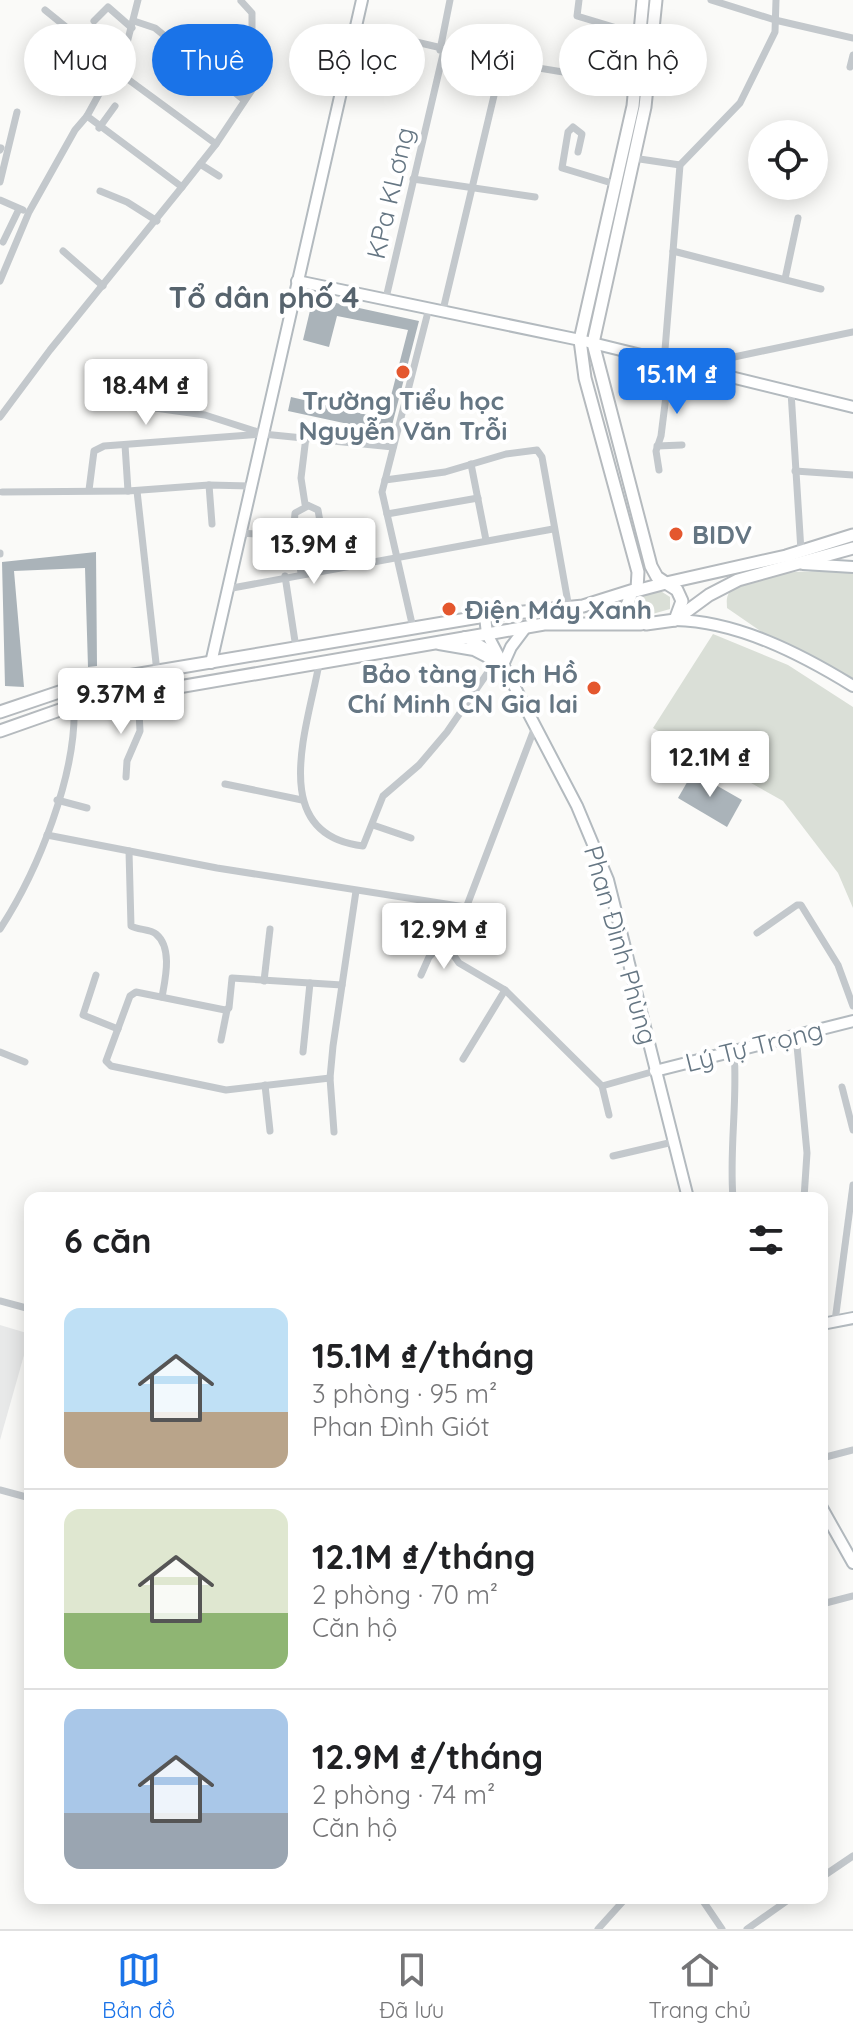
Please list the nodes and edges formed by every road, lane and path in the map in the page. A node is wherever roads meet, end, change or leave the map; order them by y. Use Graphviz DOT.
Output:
graph roads {
  1 [pos="138,0"];
  2 [pos="362,0"];
  3 [pos="450,0"];
  4 [pos="579,0"];
  5 [pos="643,0"];
  6 [pos="656,0"];
  7 [pos="711,0"];
  8 [pos="776,0"];
  9 [pos="241,1"];
  10 [pos="45,10"];
  11 [pos="775,20"];
  12 [pos="94,21"];
  13 [pos="62,24"];
  14 [pos="133,24"];
  15 [pos="357,24"];
  16 [pos="446,24"];
  17 [pos="604,24"];
  18 [pos="641,24"];
  19 [pos="652,24"];
  20 [pos="853,38"];
  21 [pos="441,54"];
  22 [pos="853,55"];
  23 [pos="850,67"];
  24 [pos="136,82"];
  25 [pos="98,96"];
  26 [pos="239,96"];
  27 [pos="340,96"];
  28 [pos="494,96"];
  29 [pos="639,96"];
  30 [pos="641,96"];
  31 [pos="244,100"];
  32 [pos="115,106"];
  33 [pos="17,112"];
  34 [pos="87,116"];
  35 [pos="99,128"];
  36 [pos="216,144"];
  37 [pos="578,152"];
  38 [pos="633,158"];
  39 [pos="200,164"];
  40 [pos="680,165"];
  41 [pos="219,176"];
  42 [pos="413,179"];
  43 [pos="0,182"];
  44 [pos="615,184"];
  45 [pos="182,187"];
  46 [pos="472,187"];
  47 [pos="100,191"];
  48 [pos="535,197"];
  49 [pos="118,198"];
  50 [pos="0,200"];
  51 [pos="112,207"];
  52 [pos="19,209"];
  53 [pos="29,212"];
  54 [pos="798,218"];
  55 [pos="157,221"];
  56 [pos="3,242"];
  57 [pos="63,251"];
  58 [pos="673,251"];
  59 [pos="785,279"];
  60 [pos="0,281"];
  61 [pos="297,281"];
  62 [pos="103,286"];
  63 [pos="821,289"];
  64 [pos="386,298"];
  65 [pos="429,308"];
  66 [pos="443,310"];
  67 [pos="853,322"];
  68 [pos="852,332"];
  69 [pos="580,340"];
  70 [pos="593,343"];
  71 [pos="667,363"];
  72 [pos="702,371"];
  73 [pos="791,392"];
  74 [pos="148,407"];
  75 [pos="853,407"];
  76 [pos="0,417"];
  77 [pos="263,434"];
  78 [pos="306,437"];
  79 [pos="125,445"];
  80 [pos="682,445"];
  81 [pos="657,446"];
  82 [pos="393,447"];
  83 [pos="471,464"];
  84 [pos="659,470"];
  85 [pos="795,471"];
  86 [pos="853,475"];
  87 [pos="385,480"];
  88 [pos="209,485"];
  89 [pos="250,486"];
  90 [pos="89,490"];
  91 [pos="133,491"];
  92 [pos="2,492"];
  93 [pos="478,498"];
  94 [pos="308,506"];
  95 [pos="387,514"];
  96 [pos="212,524"];
  97 [pos="553,529"];
  98 [pos="240,533"];
  99 [pos="295,535"];
  100 [pos="853,535"];
  101 [pos="486,540"];
  102 [pos="853,548"];
  103 [pos="807,549"];
  104 [pos="837,552"];
  105 [pos="853,555"];
  106 [pos="396,557"];
  107 [pos="801,564"];
  108 [pos="853,567"];
  109 [pos="328,568"];
  110 [pos="301,573"];
  111 [pos="285,576"];
  112 [pos="666,583"];
  113 [pos="227,589"];
  114 [pos="637,589"];
  115 [pos="569,608"];
  116 [pos="485,616"];
  117 [pos="675,620"];
  118 [pos="641,624"];
  119 [pos="526,627"];
  120 [pos="413,628"];
  121 [pos="487,634"];
  122 [pos="465,637"];
  123 [pos="433,643"];
  124 [pos="296,648"];
  125 [pos="499,661"];
  126 [pos="211,663"];
  127 [pos="319,664"];
  128 [pos="157,672"];
  129 [pos="214,681"];
  130 [pos="853,686"];
  131 [pos="138,693"];
  132 [pos="74,705"];
  133 [pos="2,708"];
  134 [pos="535,727"];
  135 [pos="0,731"];
  136 [pos="126,777"];
  137 [pos="225,784"];
  138 [pos="57,800"];
  139 [pos="302,800"];
  140 [pos="87,808"];
  141 [pos="373,825"];
  142 [pos="47,835"];
  143 [pos="411,838"];
  144 [pos="129,851"];
  145 [pos="356,891"];
  146 [pos="465,907"];
  147 [pos="0,929"];
  148 [pos="270,929"];
  149 [pos="757,933"];
  150 [pos="450,950"];
  151 [pos="96,975"];
  152 [pos="421,975"];
  153 [pos="264,981"];
  154 [pos="310,983"];
  155 [pos="342,985"];
  156 [pos="505,990"];
  157 [pos="162,997"];
  158 [pos="853,1006"];
  159 [pos="227,1010"];
  160 [pos="853,1021"];
  161 [pos="118,1029"];
  162 [pos="796,1035"];
  163 [pos="221,1040"];
  164 [pos="734,1051"];
  165 [pos="0,1052"];
  166 [pos="303,1052"];
  167 [pos="463,1059"];
  168 [pos="25,1062"];
  169 [pos="655,1071"];
  170 [pos="330,1078"];
  171 [pos="265,1085"];
  172 [pos="602,1086"];
  173 [pos="842,1087"];
  174 [pos="609,1115"];
  175 [pos="853,1130"];
  176 [pos="270,1131"];
  177 [pos="334,1132"];
  178 [pos="673,1142"];
  179 [pos="613,1156"];
  180 [pos="853,1185"];
  181 [pos="686,1192"];
  182 [pos="733,1192"];
  183 [pos="804,1192"];
  184 [pos="0,1301"];
  185 [pos="24,1307"];
  186 [pos="853,1318"];
  187 [pos="835,1321"];
  188 [pos="828,1323"];
  189 [pos="853,1450"];
  190 [pos="828,1456"];
  191 [pos="0,1490"];
  192 [pos="24,1496"];
  193 [pos="828,1519"];
  194 [pos="853,1563"];
  195 [pos="853,1596"];
  196 [pos="828,1602"];
  197 [pos="853,1856"];
  198 [pos="828,1873"];
  199 [pos="621,1904"];
  200 [pos="705,1904"];
  201 [pos="782,1904"];
  202 [pos="598,1929"];
  203 [pos="722,1929"];
  204 [pos="747,1929"];
  1 -- 14 [label="street"];
  2 -- 15 [label="street"];
  3 -- 16 [label="street, KPa KLơng"];
  4 -- 17 [label="street"];
  5 -- 18 [label="main road"];
  6 -- 19 [label="main road"];
  7 -- 11 [label="street"];
  8 -- 11 [label="street"];
  9 -- 31 [label="street"];
  10 -- 13 [label="street"];
  11 -- 20 [label="street"];
  11 -- 40 [label="street"];
  12 -- 14 [label="street"];
  21 -- 42 [label="street, KPa KLơng"];
  22 -- 23 [label="street"];
  24 -- 36 [label="street"];
  25 -- 34 [label="street"];
  26 -- 31 [label="street"];
  27 -- 61 [label="street"];
  28 -- 46 [label="street"];
  29 -- 44 [label="main road"];
  30 -- 38 [label="main road"];
  31 -- 36 [label="street"];
  32 -- 35 [label="street"];
  33 -- 43 [label="street"];
  34 -- 35 [label="street"];
  34 -- 53 [label="street"];
  35 -- 45 [label="street"];
  36 -- 39 [label="street"];
  37 -- 44 [label="street"];
  38 -- 40 [label="street"];
  38 -- 70 [label="main road"];
  39 -- 41 [label="street"];
  39 -- 45 [label="street"];
  40 -- 58 [label="street"];
  42 -- 46 [label="street"];
  42 -- 64 [label="street, KPa KLơng"];
  44 -- 69 [label="main road"];
  45 -- 55 [label="street"];
  46 -- 48 [label="street"];
  46 -- 66 [label="street"];
  47 -- 49 [label="street"];
  49 -- 51 [label="street"];
  49 -- 55 [label="street"];
  50 -- 52 [label="street"];
  52 -- 53 [label="street"];
  52 -- 56 [label="street"];
  53 -- 60 [label="street"];
  54 -- 59 [label="street"];
  55 -- 62 [label="street"];
  57 -- 62 [label="street"];
  58 -- 59 [label="street"];
  58 -- 71 [label="street"];
  59 -- 63 [label="street"];
  61 -- 64 [label="street"];
  61 -- 77 [label="street"];
  62 -- 76 [label="street"];
  64 -- 65 [label="street"];
  65 -- 66 [label="street"];
  65 -- 82 [label="street"];
  66 -- 69 [label="street"];
  67 -- 68 [label="street"];
  68 -- 72 [label="street"];
  69 -- 70 [label="street"];
  69 -- 114 [label="main road"];
  70 -- 71 [label="street"];
  70 -- 112 [label="main road"];
  71 -- 72 [label="street"];
  71 -- 81 [label="street"];
  72 -- 73 [label="street"];
  73 -- 75 [label="street"];
  73 -- 85 [label="street"];
  74 -- 77 [label="street"];
  77 -- 78 [label="street"];
  77 -- 79 [label="street"];
  77 -- 89 [label="street"];
  78 -- 82 [label="street"];
  78 -- 94 [label="street"];
  79 -- 90 [label="street"];
  79 -- 91 [label="street"];
  80 -- 81 [label="street"];
  81 -- 84 [label="street"];
  82 -- 87 [label="street"];
  83 -- 87 [label="street"];
  83 -- 93 [label="street"];
  83 -- 97 [label="street"];
  85 -- 86 [label="street"];
  85 -- 103 [label="street"];
  87 -- 95 [label="street"];
  88 -- 89 [label="street"];
  88 -- 91 [label="street"];
  88 -- 96 [label="street"];
  89 -- 98 [label="street"];
  90 -- 91 [label="street"];
  90 -- 92 [label="street"];
  91 -- 128 [label="street"];
  93 -- 95 [label="street"];
  93 -- 101 [label="street"];
  94 -- 99 [label="street"];
  94 -- 109 [label="street"];
  95 -- 106 [label="street"];
  97 -- 101 [label="street"];
  97 -- 115 [label="street"];
  98 -- 99 [label="street"];
  98 -- 113 [label="street"];
  99 -- 110 [label="street"];
  100 -- 103 [label="main road"];
  101 -- 106 [label="street"];
  102 -- 104 [label="main road"];
  103 -- 104 [label="main road"];
  103 -- 112 [label="main road"];
  104 -- 105 [label="street"];
  104 -- 107 [label="main road"];
  106 -- 109 [label="street"];
  106 -- 120 [label="street"];
  107 -- 108 [label="street"];
  107 -- 117 [label="main road"];
  109 -- 110 [label="street"];
  110 -- 111 [label="street"];
  111 -- 113 [label="street"];
  111 -- 124 [label="street"];
  112 -- 114 [label="main road"];
  112 -- 117 [label="main road"];
  113 -- 126 [label="street"];
  114 -- 115 [label="main road"];
  114 -- 118 [label="main road"];
  115 -- 116 [label="main road"];
  116 -- 120 [label="main road"];
  116 -- 121 [label="street, Phan Đình Phùng"];
  117 -- 118 [label="main road"];
  117 -- 130 [label="street"];
  118 -- 119 [label="main road"];
  119 -- 121 [label="main road"];
  119 -- 125 [label="street"];
  120 -- 124 [label="main road"];
  121 -- 122 [label="main road"];
  121 -- 125 [label="street, Phan Đình Phùng"];
  122 -- 123 [label="main road"];
  122 -- 125 [label="street"];
  123 -- 125 [label="street"];
  123 -- 127 [label="main road"];
  124 -- 126 [label="main road"];
  125 -- 134 [label="street, Phan Đình Phùng"];
  125 -- 141 [label="street"];
  126 -- 128 [label="main road"];
  126 -- 129 [label="main road"];
  127 -- 129 [label="main road"];
  127 -- 139 [label="street"];
  128 -- 133 [label="main road"];
  129 -- 131 [label="main road"];
  131 -- 132 [label="main road"];
  131 -- 136 [label="street"];
  132 -- 135 [label="main road"];
  132 -- 138 [label="street"];
  134 -- 146 [label="street"];
  134 -- 169 [label="street, Phan Đình Phùng"];
  137 -- 139 [label="street"];
  138 -- 140 [label="street"];
  138 -- 142 [label="street"];
  139 -- 141 [label="street"];
  141 -- 143 [label="street"];
  142 -- 144 [label="street"];
  142 -- 147 [label="street"];
  144 -- 145 [label="street"];
  144 -- 157 [label="street"];
  145 -- 146 [label="street"];
  145 -- 155 [label="street"];
  146 -- 150 [label="street"];
  148 -- 153 [label="street"];
  149 -- 158 [label="street"];
  150 -- 152 [label="street"];
  150 -- 156 [label="street"];
  151 -- 161 [label="street"];
  153 -- 154 [label="street"];
  153 -- 159 [label="street"];
  154 -- 155 [label="street"];
  154 -- 166 [label="street"];
  155 -- 170 [label="street"];
  156 -- 167 [label="street"];
  156 -- 172 [label="street"];
  157 -- 159 [label="street"];
  157 -- 161 [label="street"];
  159 -- 163 [label="street"];
  160 -- 162 [label="street, Lý Tự Trọng"];
  161 -- 171 [label="street"];
  162 -- 164 [label="street, Lý Tự Trọng"];
  162 -- 183 [label="street"];
  164 -- 169 [label="street, Lý Tự Trọng"];
  164 -- 182 [label="street"];
  165 -- 168 [label="street"];
  169 -- 172 [label="street"];
  169 -- 178 [label="street, Phan Đình Phùng"];
  170 -- 171 [label="street"];
  170 -- 177 [label="street"];
  171 -- 176 [label="street"];
  172 -- 174 [label="street"];
  173 -- 175 [label="street"];
  178 -- 179 [label="street"];
  178 -- 181 [label="street, Phan Đình Phùng"];
  180 -- 187 [label="street"];
  184 -- 185 [label="street"];
  186 -- 187 [label="street"];
  187 -- 188 [label="street"];
  189 -- 190 [label="street"];
  191 -- 192 [label="street"];
  193 -- 194 [label="street"];
  195 -- 196 [label="street"];
  197 -- 198 [label="street"];
  199 -- 202 [label="street"];
  200 -- 203 [label="street"];
  201 -- 204 [label="street"];
}
